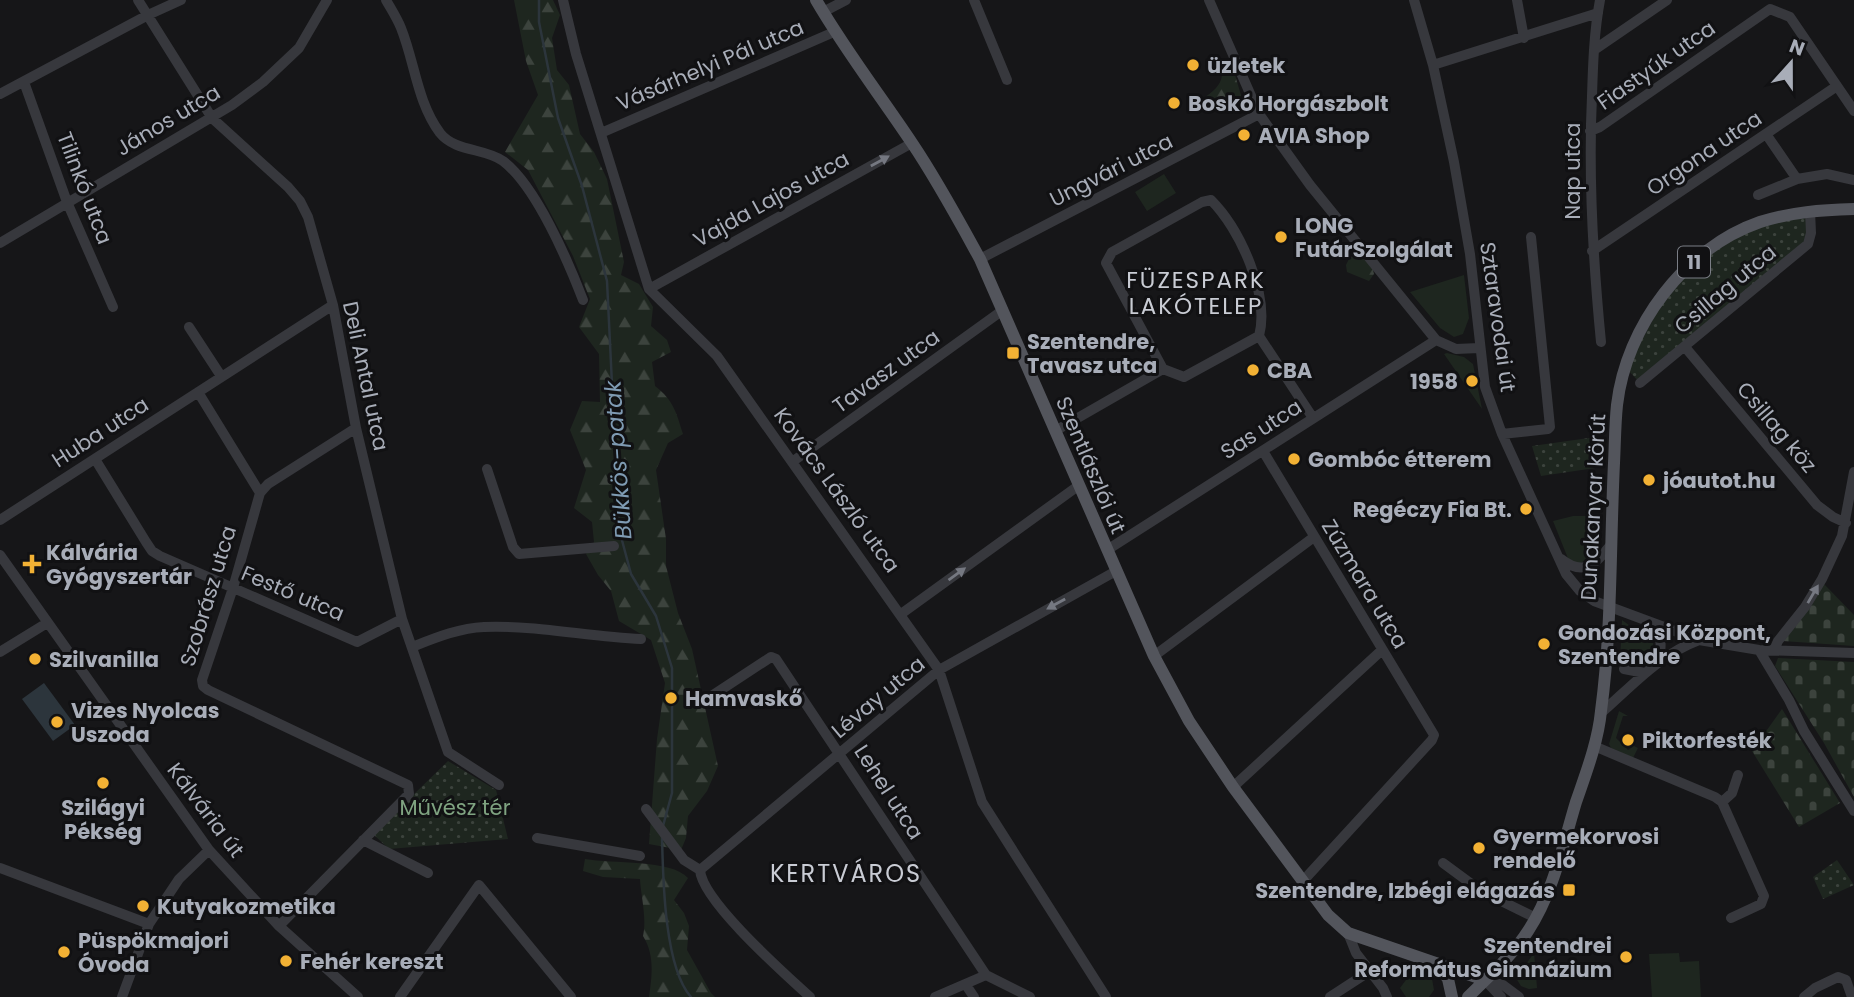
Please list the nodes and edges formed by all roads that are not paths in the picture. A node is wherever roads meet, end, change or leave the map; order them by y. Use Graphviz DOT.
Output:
graph roads {
  1 [pos="138,0"];
  2 [pos="181,0"];
  3 [pos="327,0"];
  4 [pos="386,0"];
  5 [pos="563,0"];
  6 [pos="816,0"];
  7 [pos="846,0"];
  8 [pos="974,0"];
  9 [pos="1209,0"];
  10 [pos="1414,0"];
  11 [pos="1517,0"];
  12 [pos="1600,0"];
  13 [pos="1667,0"];
  14 [pos="823,12"];
  15 [pos="1598,13"];
  16 [pos="148,15"];
  17 [pos="834,32"];
  18 [pos="1524,38"];
  19 [pos="1594,50"];
  20 [pos="1433,65"];
  21 [pos="1007,80"];
  22 [pos="24,82"];
  23 [pos="1837,86"];
  24 [pos="0,94"];
  25 [pos="1854,111"];
  26 [pos="1259,114"];
  27 [pos="212,118"];
  28 [pos="1590,131"];
  29 [pos="601,133"];
  30 [pos="1766,134"];
  31 [pos="912,143"];
  32 [pos="1797,179"];
  33 [pos="1854,180"];
  34 [pos="1758,195"];
  35 [pos="67,202"];
  36 [pos="1854,209"];
  37 [pos="1810,211"];
  38 [pos="1531,237"];
  39 [pos="0,243"];
  40 [pos="1592,251"];
  41 [pos="980,259"];
  42 [pos="649,289"];
  43 [pos="583,300"];
  44 [pos="333,305"];
  45 [pos="113,307"];
  46 [pos="1003,310"];
  47 [pos="189,327"];
  48 [pos="1259,336"];
  49 [pos="1436,340"];
  50 [pos="1601,342"];
  51 [pos="1685,347"];
  52 [pos="1479,348"];
  53 [pos="1163,369"];
  54 [pos="221,376"];
  55 [pos="1640,383"];
  56 [pos="198,392"];
  57 [pos="1313,418"];
  58 [pos="356,428"];
  59 [pos="1055,431"];
  60 [pos="1502,433"];
  61 [pos="1263,451"];
  62 [pos="95,459"];
  63 [pos="792,463"];
  64 [pos="487,469"];
  65 [pos="1854,472"];
  66 [pos="1078,486"];
  67 [pos="260,493"];
  68 [pos="0,520"];
  69 [pos="1846,523"];
  70 [pos="1314,537"];
  71 [pos="614,546"];
  72 [pos="1610,546"];
  73 [pos="1107,550"];
  74 [pos="0,555"];
  75 [pos="1559,558"];
  76 [pos="1116,571"];
  77 [pos="233,588"];
  78 [pos="1608,608"];
  79 [pos="901,614"];
  80 [pos="402,619"];
  81 [pos="47,623"];
  82 [pos="1654,624"];
  83 [pos="641,639"];
  84 [pos="1699,640"];
  85 [pos="412,647"];
  86 [pos="1382,650"];
  87 [pos="1759,650"];
  88 [pos="1774,650"];
  89 [pos="0,652"];
  90 [pos="1854,653"];
  91 [pos="1154,656"];
  92 [pos="1658,662"];
  93 [pos="1624,669"];
  94 [pos="939,670"];
  95 [pos="1645,673"];
  96 [pos="706,699"];
  97 [pos="1601,713"];
  98 [pos="1594,746"];
  99 [pos="841,754"];
  100 [pos="1738,775"];
  101 [pos="499,785"];
  102 [pos="1233,787"];
  103 [pos="1722,802"];
  104 [pos="646,809"];
  105 [pos="1854,811"];
  106 [pos="537,838"];
  107 [pos="363,840"];
  108 [pos="209,850"];
  109 [pos="640,856"];
  110 [pos="1443,863"];
  111 [pos="0,868"];
  112 [pos="701,870"];
  113 [pos="428,873"];
  114 [pos="1302,882"];
  115 [pos="1536,918"];
  116 [pos="1731,918"];
  117 [pos="149,924"];
  118 [pos="279,926"];
  119 [pos="1348,933"];
  120 [pos="1436,962"];
  121 [pos="1370,971"];
  122 [pos="986,975"];
  123 [pos="1485,980"];
  124 [pos="965,985"];
  125 [pos="122,997"];
  126 [pos="358,997"];
  127 [pos="400,997"];
  128 [pos="571,997"];
  129 [pos="810,997"];
  130 [pos="935,997"];
  131 [pos="974,997"];
  132 [pos="1030,997"];
  133 [pos="1106,997"];
  134 [pos="1330,997"];
  135 [pos="1387,997"];
  136 [pos="1452,997"];
  137 [pos="1468,997"];
  138 [pos="1501,997"];
  139 [pos="1519,997"];
  140 [pos="1804,997"];
  141 [pos="1852,997"];
  1 -- 16 [label="street, Deli Antal utca"];
  2 -- 16 [label="street"];
  3 -- 27 [label="street, János utca"];
  4 -- 43 [label="street"];
  5 -- 29 [label="street, Kovács László utca"];
  6 -- 14 [label="main road, Szentlászlói út"];
  7 -- 14 [label="street"];
  8 -- 21 [label="street"];
  9 -- 26 [label="street"];
  10 -- 20 [label="street, Sztaravodai út"];
  11 -- 18 [label="street"];
  12 -- 15 [label="street, Nap utca"];
  13 -- 19 [label="street"];
  14 -- 17 [label="main road, Szentlászlói út"];
  15 -- 18 [label="street"];
  15 -- 19 [label="street, Nap utca"];
  16 -- 22 [label="street"];
  16 -- 27 [label="street, Deli Antal utca"];
  17 -- 29 [label="street, Vásárhelyi Pál utca"];
  17 -- 31 [label="main road, Szentlászlói út"];
  18 -- 20 [label="street"];
  19 -- 28 [label="street, Nap utca"];
  20 -- 52 [label="street, Sztaravodai út"];
  22 -- 24 [label="street"];
  22 -- 35 [label="street, Tilinkó utca"];
  23 -- 25 [label="street, Fiastyúk utca"];
  23 -- 28 [label="street, Fiastyúk utca"];
  23 -- 30 [label="street, Orgona utca"];
  26 -- 41 [label="street, Ungvári utca"];
  26 -- 49 [label="street"];
  27 -- 35 [label="street, János utca"];
  27 -- 44 [label="street, Deli Antal utca"];
  28 -- 40 [label="street, Nap utca"];
  29 -- 42 [label="street, Kovács László utca"];
  30 -- 32 [label="street"];
  30 -- 40 [label="street, Orgona utca"];
  31 -- 41 [label="main road, Szentlászlói út"];
  42 -- 31 [label="street, Vajda Lajos utca, one-way"];
  32 -- 33 [label="street"];
  32 -- 34 [label="street"];
  35 -- 39 [label="street, János utca"];
  35 -- 45 [label="street, Tilinkó utca"];
  36 -- 37 [label="main road, Dunakanyar körút / 11"];
  37 -- 51 [label="street, Csillag utca"];
  37 -- 72 [label="main road, Dunakanyar körút / 11"];
  38 -- 60 [label="street"];
  40 -- 50 [label="street, Nap utca"];
  41 -- 46 [label="main road, Szentlászlói út"];
  42 -- 63 [label="street, Kovács László utca"];
  44 -- 54 [label="street, Huba utca"];
  44 -- 58 [label="street, Deli Antal utca"];
  46 -- 59 [label="main road, Szentlászlói út"];
  46 -- 63 [label="street, Tavasz utca"];
  47 -- 54 [label="street"];
  48 -- 53 [label="street"];
  48 -- 53 [label="street"];
  48 -- 57 [label="street"];
  49 -- 52 [label="street"];
  49 -- 57 [label="street, Sas utca"];
  51 -- 55 [label="street, Csillag utca"];
  51 -- 69 [label="street, Csillag köz"];
  52 -- 60 [label="street, Sztaravodai út"];
  53 -- 59 [label="street"];
  54 -- 56 [label="street, Huba utca"];
  56 -- 62 [label="street, Huba utca"];
  56 -- 67 [label="street"];
  57 -- 61 [label="street, Sas utca"];
  58 -- 67 [label="street"];
  58 -- 80 [label="street, Deli Antal utca"];
  59 -- 66 [label="main road, Szentlászlói út"];
  60 -- 75 [label="street, Sztaravodai út"];
  61 -- 70 [label="street, Zúzmara utca"];
  61 -- 73 [label="street, Sas utca"];
  62 -- 68 [label="street, Huba utca"];
  62 -- 77 [label="street, Festő utca"];
  63 -- 79 [label="street, Kovács László utca"];
  64 -- 71 [label="street"];
  65 -- 69 [label="street"];
  66 -- 73 [label="main road, Szentlászlói út"];
  79 -- 66 [label="street, one-way"];
  67 -- 77 [label="street, Szobrász utca"];
  88 -- 69 [label="street, one-way"];
  70 -- 86 [label="street, Zúzmara utca"];
  70 -- 91 [label="street"];
  72 -- 75 [label="street"];
  72 -- 78 [label="main road, Dunakanyar körút / 11"];
  73 -- 76 [label="main road, Szentlászlói út"];
  74 -- 81 [label="street, Kálvária út"];
  75 -- 78 [label="street, Sztaravodai út"];
  76 -- 91 [label="main road, Szentlászlói út"];
  76 -- 94 [label="street, Lévay utca, one-way"];
  77 -- 80 [label="street, Festő utca"];
  77 -- 107 [label="street, Szobrász utca"];
  78 -- 82 [label="street, Sztaravodai út"];
  78 -- 97 [label="main road, Dunakanyar körút / 11"];
  79 -- 94 [label="street, Kovács László utca"];
  80 -- 85 [label="street, Deli Antal utca"];
  81 -- 89 [label="street"];
  81 -- 108 [label="street, Kálvária út"];
  82 -- 84 [label="street, Sztaravodai út"];
  82 -- 92 [label="street"];
  83 -- 85 [label="street"];
  84 -- 87 [label="street, Sztaravodai út"];
  84 -- 92 [label="street"];
  85 -- 101 [label="street, Deli Antal utca"];
  86 -- 102 [label="street"];
  86 -- 114 [label="street, Zúzmara utca"];
  87 -- 88 [label="street, Sztaravodai út"];
  87 -- 105 [label="street"];
  88 -- 90 [label="street, Sztaravodai út"];
  91 -- 102 [label="main road, Szentlászlói út"];
  92 -- 95 [label="street"];
  93 -- 95 [label="street"];
  94 -- 99 [label="street, Lévay utca"];
  94 -- 133 [label="street, Kovács László utca"];
  95 -- 97 [label="street"];
  96 -- 99 [label="street, Lehel utca"];
  97 -- 98 [label="main road, Dunakanyar körút / 11"];
  98 -- 103 [label="street"];
  98 -- 115 [label="main road, Dunakanyar körút / 11"];
  99 -- 112 [label="street, Lévay utca"];
  99 -- 122 [label="street, Lehel utca"];
  100 -- 103 [label="street"];
  102 -- 114 [label="main road, Szentlászlói út"];
  103 -- 116 [label="street"];
  104 -- 112 [label="street"];
  106 -- 109 [label="street"];
  107 -- 113 [label="street"];
  107 -- 118 [label="street"];
  108 -- 117 [label="street"];
  108 -- 118 [label="street, Kálvária út"];
  110 -- 115 [label="street"];
  111 -- 117 [label="street"];
  112 -- 129 [label="street"];
  114 -- 119 [label="main road, Szentlászlói út"];
  115 -- 123 [label="main road, Dunakanyar körút / 11"];
  117 -- 125 [label="street"];
  118 -- 126 [label="street, Kálvária út"];
  119 -- 120 [label="main road, Szentlászlói út"];
  119 -- 121 [label="street, Szentlászlói út"];
  120 -- 123 [label="main road, Szentlászlói út"];
  120 -- 136 [label="main road"];
  121 -- 134 [label="street"];
  121 -- 135 [label="street, Szentlászlói út"];
  122 -- 124 [label="street"];
  122 -- 132 [label="street"];
  123 -- 137 [label="main road, Dunakanyar körút / 11"];
  123 -- 138 [label="street"];
  123 -- 139 [label="street"];
  124 -- 130 [label="street"];
  124 -- 131 [label="street"];
  127 -- 128 [label="street"];
  140 -- 141 [label="street"];
}
